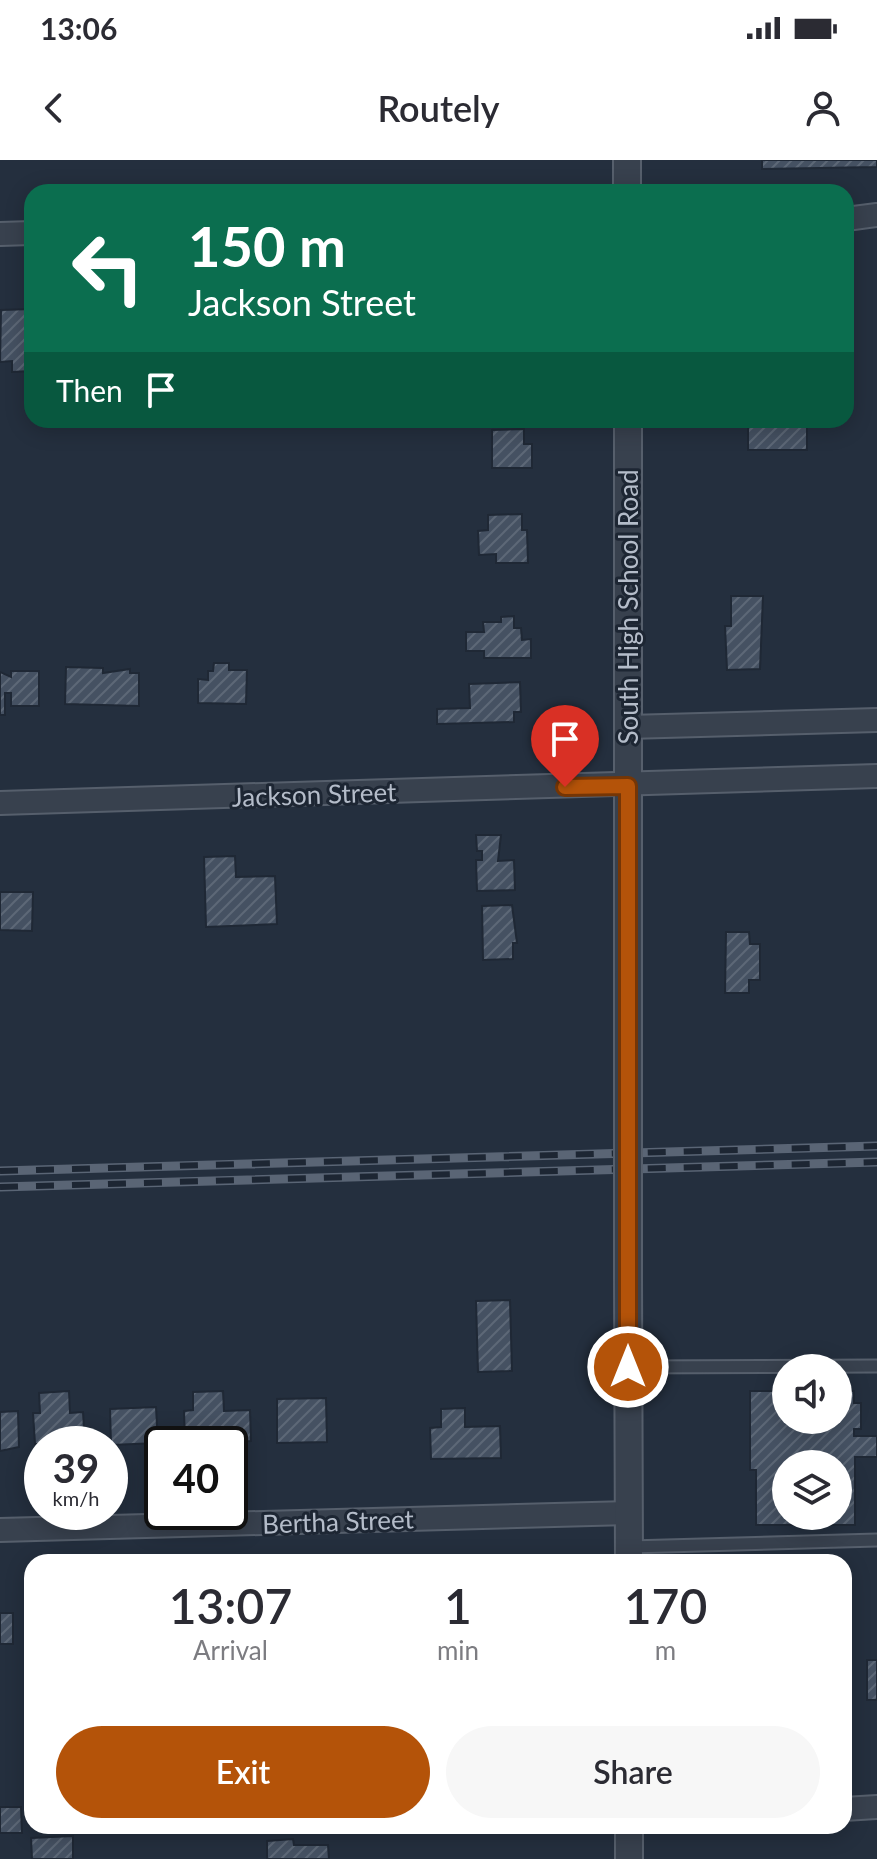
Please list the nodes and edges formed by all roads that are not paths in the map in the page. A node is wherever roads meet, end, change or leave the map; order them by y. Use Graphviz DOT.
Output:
graph roads {
  1 [pos="627,160"];
  2 [pos="627,184"];
  3 [pos="877,215"];
  4 [pos="854,218"];
  5 [pos="24,233"];
  6 [pos="0,234"];
  7 [pos="628,428"];
  8 [pos="877,720"];
  9 [pos="628,727"];
  10 [pos="877,776"];
  11 [pos="628,786"];
  12 [pos="0,803"];
  13 [pos="877,1366"];
  14 [pos="628,1367"];
  15 [pos="629,1513"];
  16 [pos="0,1530"];
  17 [pos="877,1540"];
  18 [pos="629,1554"];
  19 [pos="646,1554"];
  20 [pos="877,1807"];
  21 [pos="852,1809"];
  22 [pos="629,1834"];
  23 [pos="629,1859"];
  1 -- 2 [label="street"];
  3 -- 4 [label="street"];
  5 -- 6 [label="street"];
  7 -- 9 [label="street, South High School Road"];
  8 -- 9 [label="street"];
  9 -- 11 [label="street, South High School Road"];
  10 -- 11 [label="street, Jackson Street"];
  11 -- 12 [label="street, Jackson Street"];
  11 -- 14 [label="street, South High School Road, bridge"];
  13 -- 14 [label="lane"];
  14 -- 15 [label="street, South High School Road"];
  15 -- 16 [label="street, Bertha Street"];
  15 -- 18 [label="street, South High School Road"];
  17 -- 19 [label="lane"];
  20 -- 21 [label="street"];
  22 -- 23 [label="street"];
}
